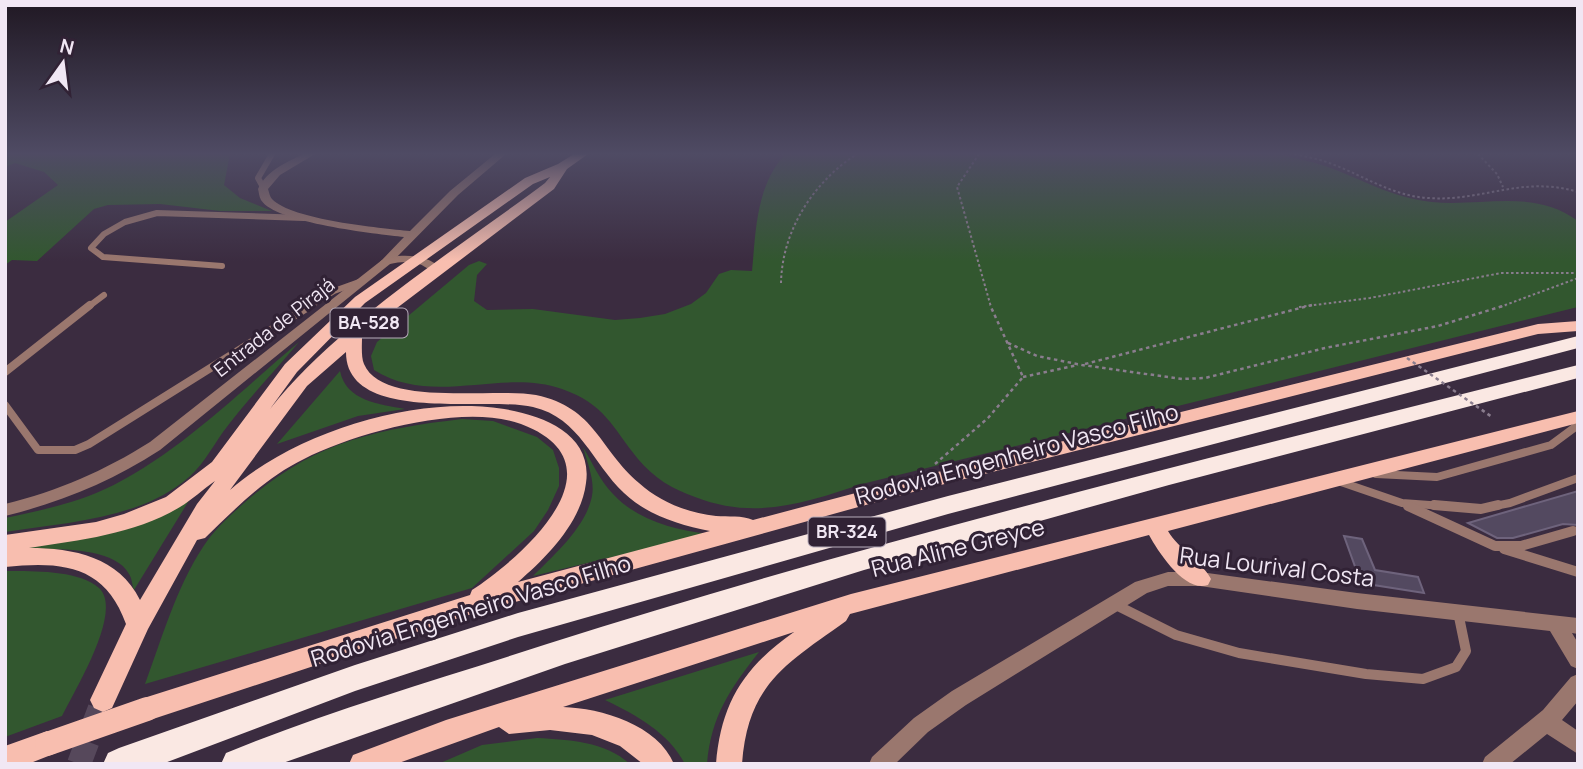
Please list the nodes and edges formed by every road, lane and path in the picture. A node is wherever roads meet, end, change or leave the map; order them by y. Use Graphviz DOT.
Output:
graph roads {
  1 [pos="263,190"];
  2 [pos="458,190"];
  3 [pos="516,190"];
  4 [pos="545,190"];
  5 [pos="820,190"];
  6 [pos="958,190"];
  7 [pos="1387,190"];
  8 [pos="1495,190"];
  9 [pos="314,219"];
  10 [pos="413,235"];
  11 [pos="415,261"];
  12 [pos="386,262"];
  13 [pos="222,266"];
  14 [pos="436,270"];
  15 [pos="1578,275"];
  16 [pos="365,279"];
  17 [pos="780,284"];
  18 [pos="104,295"];
  19 [pos="1578,326"];
  20 [pos="354,336"];
  21 [pos="1578,342"];
  22 [pos="1008,343"];
  23 [pos="1408,358"];
  24 [pos="1082,365"];
  25 [pos="1578,370"];
  26 [pos="5,372"];
  27 [pos="1023,377"];
  28 [pos="5,405"];
  29 [pos="1492,417"];
  30 [pos="1578,417"];
  31 [pos="1578,425"];
  32 [pos="219,467"];
  33 [pos="1363,473"];
  34 [pos="1578,478"];
  35 [pos="1335,480"];
  36 [pos="909,486"];
  37 [pos="1402,503"];
  38 [pos="204,509"];
  39 [pos="5,510"];
  40 [pos="795,518"];
  41 [pos="1155,526"];
  42 [pos="1573,531"];
  43 [pos="5,543"];
  44 [pos="185,544"];
  45 [pos="1495,546"];
  46 [pos="5,558"];
  47 [pos="1578,572"];
  48 [pos="1200,579"];
  49 [pos="851,604"];
  50 [pos="1113,604"];
  51 [pos="464,606"];
  52 [pos="1458,612"];
  53 [pos="138,624"];
  54 [pos="1556,624"];
  55 [pos="1578,626"];
  56 [pos="1578,660"];
  57 [pos="1578,683"];
  58 [pos="103,699"];
  59 [pos="1547,721"];
  60 [pos="446,732"];
  61 [pos="1578,744"];
  62 [pos="5,759"];
  63 [pos="124,762"];
  64 [pos="236,764"];
  65 [pos="362,764"];
  66 [pos="661,764"];
  67 [pos="729,764"];
  68 [pos="880,764"];
  69 [pos="1493,764"];
  1 -- 9 [label="street"];
  2 -- 10 [label="street, Entrada de Pirajá"];
  3 -- 11 [label="main road"];
  4 -- 14 [label="main road, BA-528"];
  5 -- 17 [label="path"];
  6 -- 22 [label="path"];
  7 -- 8 [label="path"];
  9 -- 10 [label="street"];
  9 -- 13 [label="lane"];
  10 -- 12 [label="street, Entrada de Pirajá"];
  11 -- 12 [label="street"];
  11 -- 14 [label="street"];
  11 -- 32 [label="main road"];
  12 -- 16 [label="street, Entrada de Pirajá"];
  14 -- 20 [label="main road, BA-528"];
  15 -- 24 [label="path"];
  15 -- 24 [label="path"];
  16 -- 28 [label="lane"];
  16 -- 39 [label="street, Entrada de Pirajá"];
  18 -- 26 [label="lane"];
  19 -- 36 [label="main road"];
  20 -- 38 [label="main road, BA-528"];
  20 -- 40 [label="main road"];
  21 -- 63 [label="highway, Rodovia Engenheiro Vasco Filho / BR-324"];
  22 -- 24 [label="path"];
  22 -- 27 [label="path"];
  23 -- 29 [label="path, bridge"];
  24 -- 27 [label="path"];
  25 -- 64 [label="highway, BR-324"];
  27 -- 36 [label="path"];
  30 -- 33 [label="main road, Rua Aline Greyce"];
  31 -- 33 [label="lane"];
  32 -- 38 [label="main road"];
  32 -- 43 [label="main road"];
  33 -- 35 [label="main road, Rua Aline Greyce"];
  34 -- 37 [label="lane"];
  35 -- 37 [label="lane"];
  35 -- 41 [label="main road, Rua Aline Greyce"];
  36 -- 40 [label="main road"];
  37 -- 45 [label="lane"];
  38 -- 44 [label="main road, BA-528"];
  40 -- 51 [label="main road"];
  41 -- 48 [label="main road"];
  41 -- 49 [label="main road, Rua Aline Greyce"];
  42 -- 45 [label="lane"];
  44 -- 51 [label="main road"];
  44 -- 53 [label="main road, BA-528"];
  45 -- 47 [label="lane"];
  46 -- 53 [label="main road"];
  48 -- 50 [label="street, Rua Lourival Costa"];
  48 -- 52 [label="street, Rua Lourival Costa"];
  49 -- 60 [label="main road, Rua Aline Greyce"];
  49 -- 67 [label="main road"];
  50 -- 52 [label="lane"];
  50 -- 68 [label="street, Rua Lourival Costa"];
  51 -- 62 [label="main road, bridge"];
  52 -- 54 [label="street, Rua Lourival Costa"];
  53 -- 58 [label="main road, BA-528"];
  54 -- 55 [label="street, Rua Lourival Costa"];
  54 -- 56 [label="street"];
  57 -- 59 [label="street"];
  59 -- 61 [label="street"];
  59 -- 69 [label="street"];
  60 -- 65 [label="main road, Rua Aline Greyce"];
  60 -- 66 [label="main road"];
}
